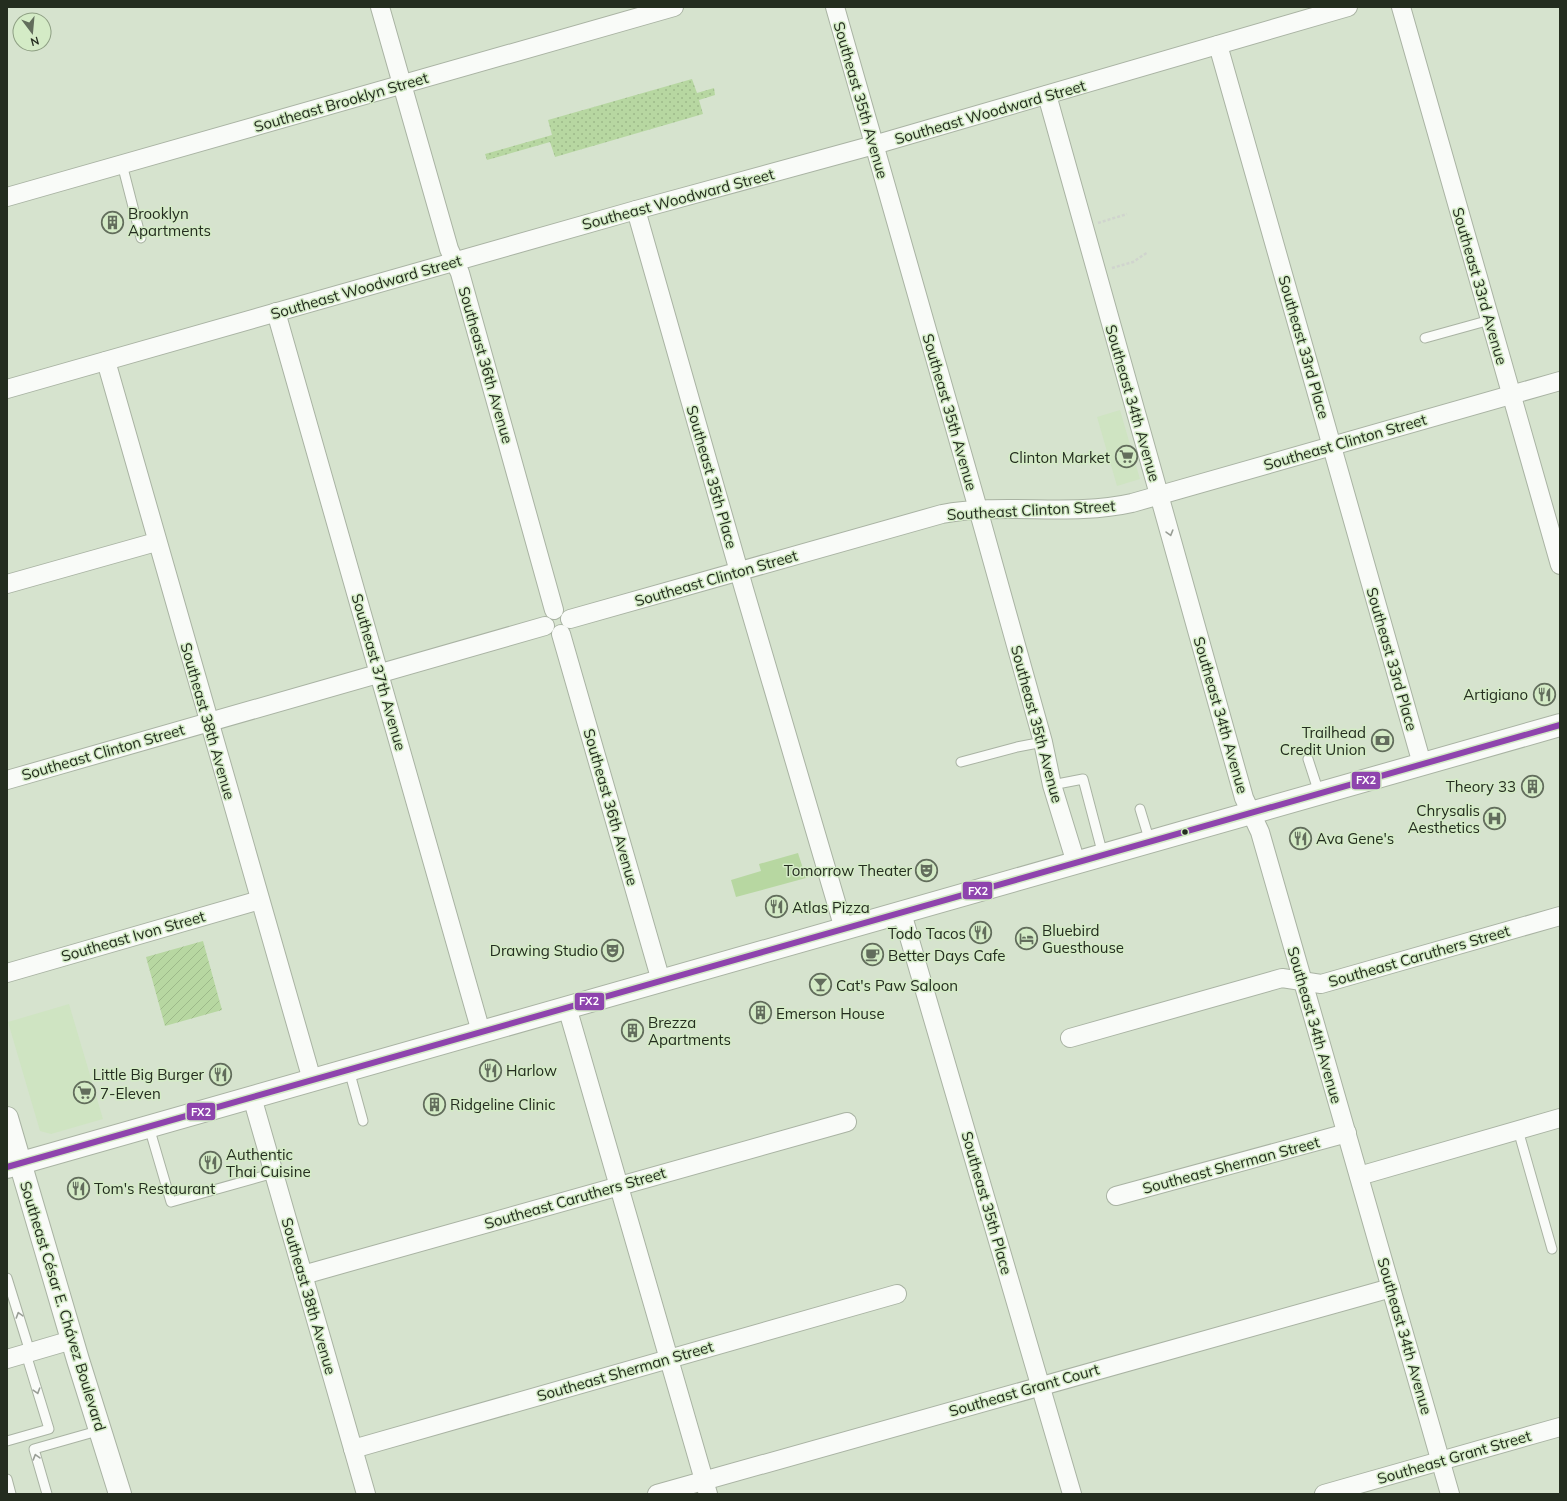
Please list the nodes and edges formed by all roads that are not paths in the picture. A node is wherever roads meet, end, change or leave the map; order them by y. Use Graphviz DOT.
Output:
graph roads {
  1 [pos="380,7"];
  2 [pos="674,7"];
  3 [pos="834,7"];
  4 [pos="1348,7"];
  5 [pos="1401,7"];
  6 [pos="1218,46"];
  7 [pos="402,84"];
  8 [pos="1047,95"];
  9 [pos="874,145"];
  10 [pos="122,164"];
  11 [pos="7,197"];
  12 [pos="636,210"];
  13 [pos="141,238"];
  14 [pos="455,261"];
  15 [pos="276,312"];
  16 [pos="1490,320"];
  17 [pos="1425,338"];
  18 [pos="106,361"];
  19 [pos="1560,381"];
  20 [pos="7,389"];
  21 [pos="1511,395"];
  22 [pos="1332,446"];
  23 [pos="1159,495"];
  24 [pos="978,509"];
  25 [pos="156,542"];
  26 [pos="1560,565"];
  27 [pos="739,571"];
  28 [pos="7,584"];
  29 [pos="554,610"];
  30 [pos="570,618"];
  31 [pos="545,626"];
  32 [pos="561,634"];
  33 [pos="380,673"];
  34 [pos="208,722"];
  35 [pos="1560,725"];
  36 [pos="1043,742"];
  37 [pos="1308,759"];
  38 [pos="962,762"];
  39 [pos="1422,764"];
  40 [pos="7,780"];
  41 [pos="1052,785"];
  42 [pos="1319,793"];
  43 [pos="1140,809"];
  44 [pos="1251,813"];
  45 [pos="1150,842"];
  46 [pos="1104,855"];
  47 [pos="1076,863"];
  48 [pos="260,900"];
  49 [pos="902,913"];
  50 [pos="1560,916"];
  51 [pos="844,929"];
  52 [pos="7,973"];
  53 [pos="661,981"];
  54 [pos="1303,982"];
  55 [pos="567,1007"];
  56 [pos="481,1032"];
  57 [pos="1070,1038"];
  58 [pos="348,1070"];
  59 [pos="312,1080"];
  60 [pos="252,1097"];
  61 [pos="7,1118"];
  62 [pos="1560,1118"];
  63 [pos="363,1121"];
  64 [pos="847,1122"];
  65 [pos="149,1126"];
  66 [pos="1518,1130"];
  67 [pos="1347,1133"];
  68 [pos="14,1165"];
  69 [pos="274,1173"];
  70 [pos="1359,1176"];
  71 [pos="618,1186"];
  72 [pos="1116,1196"];
  73 [pos="1552,1249"];
  74 [pos="303,1275"];
  75 [pos="7,1278"];
  76 [pos="1391,1288"];
  77 [pos="897,1294"];
  78 [pos="72,1340"];
  79 [pos="28,1353"];
  80 [pos="669,1358"];
  81 [pos="7,1359"];
  82 [pos="1040,1386"];
  83 [pos="1560,1427"];
  84 [pos="101,1430"];
  85 [pos="7,1442"];
  86 [pos="353,1449"];
  87 [pos="1441,1461"];
  88 [pos="7,1479"];
  89 [pos="706,1487"];
  90 [pos="11,1494"];
  91 [pos="47,1494"];
  92 [pos="120,1494"];
  93 [pos="366,1494"];
  94 [pos="657,1494"];
  95 [pos="1072,1494"];
  96 [pos="1324,1494"];
  97 [pos="1450,1494"];
  1 -- 7 [label="street, Southeast 36th Avenue"];
  2 -- 7 [label="street, Southeast Brooklyn Street"];
  3 -- 9 [label="street, Southeast 35th Avenue"];
  4 -- 6 [label="street, Southeast Woodward Street"];
  5 -- 16 [label="street, Southeast 33rd Avenue"];
  6 -- 8 [label="street, Southeast Woodward Street"];
  6 -- 22 [label="street, Southeast 33rd Place"];
  7 -- 10 [label="street, Southeast Brooklyn Street"];
  7 -- 14 [label="street, Southeast 36th Avenue"];
  8 -- 9 [label="street, Southeast Woodward Street"];
  8 -- 23 [label="street, Southeast 34th Avenue"];
  9 -- 12 [label="street, Southeast Woodward Street"];
  9 -- 24 [label="street, Southeast 35th Avenue"];
  10 -- 11 [label="street, Southeast Brooklyn Street"];
  10 -- 13 [label="lane"];
  12 -- 14 [label="street, Southeast Woodward Street"];
  12 -- 27 [label="street, Southeast 35th Place"];
  14 -- 15 [label="street, Southeast Woodward Street"];
  14 -- 29 [label="street, Southeast 36th Avenue"];
  15 -- 18 [label="street, Southeast Woodward Street"];
  15 -- 33 [label="street, Southeast 37th Avenue"];
  16 -- 17 [label="lane"];
  16 -- 21 [label="street, Southeast 33rd Avenue"];
  18 -- 20 [label="street, Southeast Woodward Street"];
  18 -- 25 [label="street, Southeast 38th Avenue"];
  19 -- 21 [label="street, Southeast Clinton Street"];
  21 -- 22 [label="street, Southeast Clinton Street"];
  21 -- 26 [label="street, Southeast 33rd Avenue"];
  22 -- 23 [label="street, Southeast Clinton Street"];
  22 -- 39 [label="street, Southeast 33rd Place"];
  23 -- 24 [label="street, Southeast Clinton Street"];
  23 -- 44 [label="street, Southeast 34th Avenue, one-way"];
  24 -- 27 [label="street, Southeast Clinton Street"];
  24 -- 36 [label="street, Southeast 35th Avenue"];
  25 -- 28 [label="street"];
  25 -- 34 [label="street, Southeast 38th Avenue"];
  27 -- 30 [label="street, Southeast Clinton Street"];
  27 -- 51 [label="street, Southeast 35th Place"];
  29 -- 30 [label="street"];
  29 -- 31 [label="street"];
  30 -- 32 [label="street"];
  31 -- 32 [label="street"];
  31 -- 33 [label="street, Southeast Clinton Street"];
  32 -- 53 [label="street, Southeast 36th Avenue"];
  33 -- 34 [label="street, Southeast Clinton Street"];
  33 -- 56 [label="street, Southeast 37th Avenue"];
  34 -- 40 [label="street, Southeast Clinton Street"];
  34 -- 48 [label="street, Southeast 38th Avenue"];
  35 -- 39 [label="main road"];
  36 -- 38 [label="lane"];
  36 -- 41 [label="street, Southeast 35th Avenue"];
  37 -- 42 [label="lane"];
  39 -- 42 [label="main road"];
  41 -- 46 [label="lane"];
  41 -- 47 [label="street, Southeast 35th Avenue"];
  42 -- 44 [label="main road"];
  43 -- 45 [label="lane"];
  44 -- 45 [label="main road"];
  44 -- 54 [label="street, Southeast 34th Avenue"];
  45 -- 46 [label="main road"];
  46 -- 47 [label="main road"];
  47 -- 49 [label="main road"];
  48 -- 52 [label="street, Southeast Ivon Street"];
  48 -- 59 [label="street, Southeast 38th Avenue"];
  49 -- 51 [label="main road"];
  49 -- 82 [label="street, Southeast 35th Place"];
  50 -- 54 [label="street, Southeast Caruthers Street"];
  51 -- 53 [label="main road"];
  53 -- 55 [label="main road"];
  54 -- 57 [label="street, Southeast Caruthers Street"];
  54 -- 67 [label="street, Southeast 34th Avenue"];
  55 -- 56 [label="main road"];
  55 -- 71 [label="street"];
  56 -- 58 [label="main road"];
  58 -- 59 [label="main road"];
  58 -- 63 [label="lane"];
  59 -- 60 [label="main road"];
  60 -- 65 [label="main road"];
  60 -- 69 [label="street, Southeast 38th Avenue"];
  61 -- 68 [label="main road, Southeast César E. Chávez Boulevard"];
  62 -- 66 [label="street"];
  64 -- 71 [label="street, Southeast Caruthers Street"];
  65 -- 68 [label="main road"];
  65 -- 69 [label="lane"];
  66 -- 70 [label="street"];
  66 -- 73 [label="lane"];
  67 -- 70 [label="street, Southeast 34th Avenue"];
  67 -- 72 [label="street, Southeast Sherman Street"];
  68 -- 78 [label="main road, Southeast César E. Chávez Boulevard"];
  69 -- 74 [label="street, Southeast 38th Avenue"];
  70 -- 76 [label="street, Southeast 34th Avenue"];
  71 -- 74 [label="street, Southeast Caruthers Street"];
  71 -- 80 [label="street"];
  74 -- 86 [label="street, Southeast 38th Avenue"];
  79 -- 75 [label="lane, one-way"];
  76 -- 82 [label="street, Southeast Grant Court"];
  76 -- 87 [label="street, Southeast 34th Avenue"];
  77 -- 80 [label="street, Southeast Sherman Street"];
  78 -- 79 [label="street"];
  78 -- 84 [label="main road, Southeast César E. Chávez Boulevard"];
  79 -- 81 [label="street"];
  79 -- 85 [label="lane, one-way"];
  80 -- 86 [label="street, Southeast Sherman Street"];
  80 -- 89 [label="street"];
  82 -- 89 [label="street, Southeast Grant Court"];
  82 -- 95 [label="street, Southeast 35th Place"];
  83 -- 87 [label="street, Southeast Grant Street"];
  91 -- 84 [label="lane, one-way"];
  84 -- 92 [label="main road, Southeast César E. Chávez Boulevard"];
  86 -- 93 [label="street, Southeast 38th Avenue"];
  87 -- 96 [label="street, Southeast Grant Street"];
  87 -- 97 [label="street, Southeast 34th Avenue"];
  88 -- 90 [label="lane"];
  89 -- 94 [label="street, Southeast Grant Court"];
}
